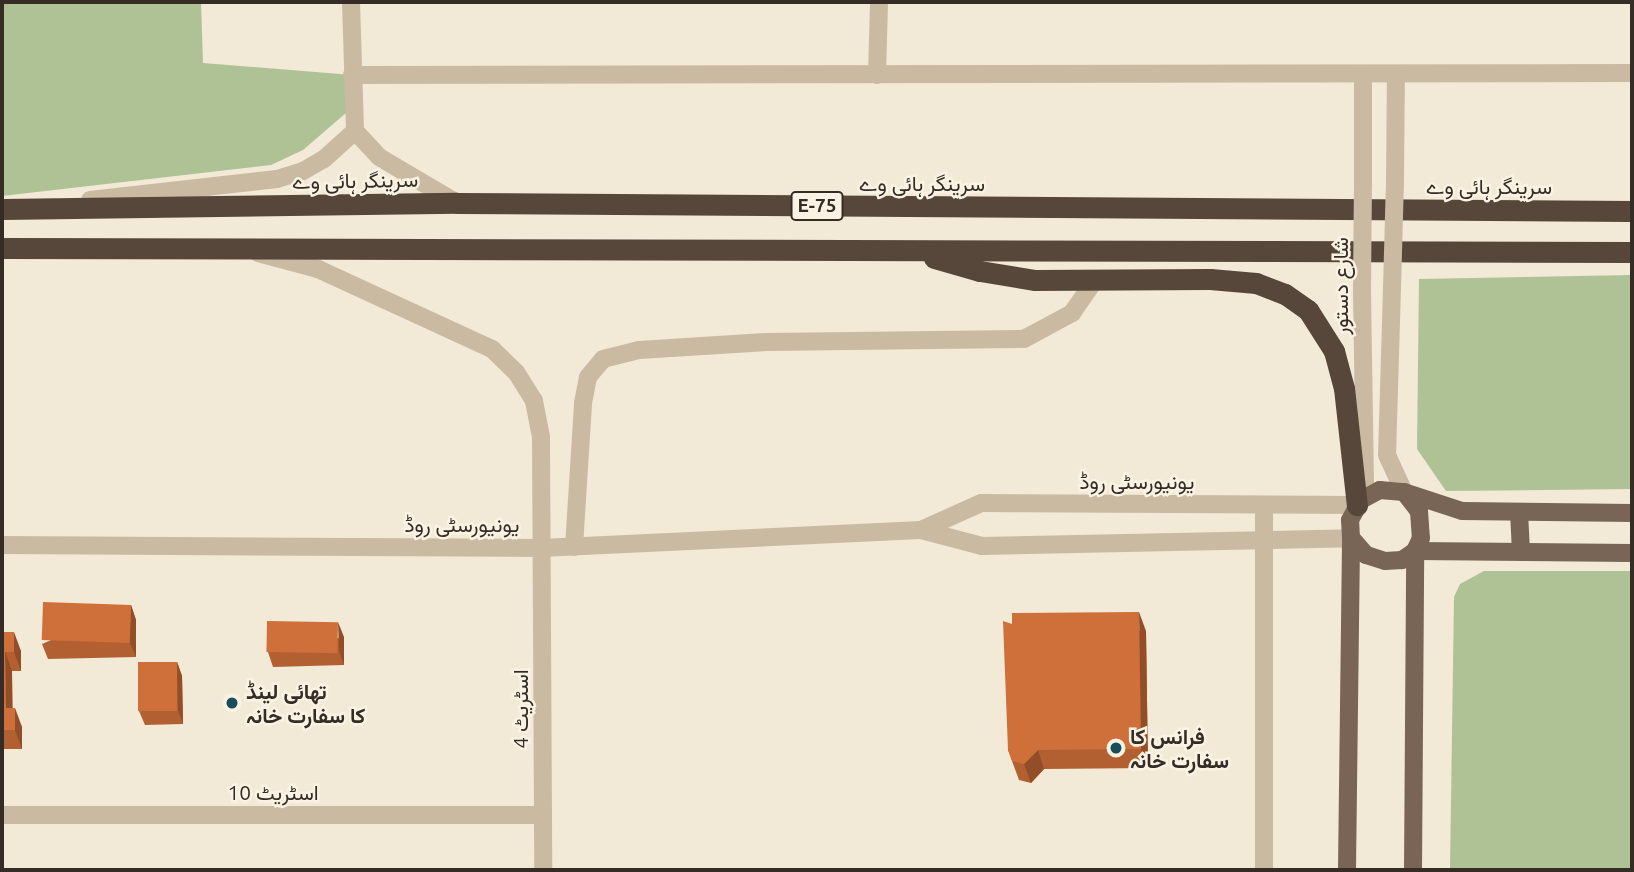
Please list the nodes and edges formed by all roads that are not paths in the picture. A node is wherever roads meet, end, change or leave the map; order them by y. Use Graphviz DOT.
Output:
graph roads {
  1 [pos="351,2"];
  2 [pos="878,2"];
  3 [pos="1632,73"];
  4 [pos="352,75"];
  5 [pos="877,75"];
  6 [pos="1363,75"];
  7 [pos="1396,75"];
  8 [pos="355,131"];
  9 [pos="457,203"];
  10 [pos="6,209"];
  11 [pos="1632,211"];
  12 [pos="234,246"];
  13 [pos="2,248"];
  14 [pos="911,251"];
  15 [pos="1632,252"];
  16 [pos="1094,280"];
  17 [pos="1404,492"];
  18 [pos="1362,501"];
  19 [pos="1264,505"];
  20 [pos="1519,512"];
  21 [pos="1632,513"];
  22 [pos="921,530"];
  23 [pos="1351,538"];
  24 [pos="1264,541"];
  25 [pos="2,545"];
  26 [pos="574,547"];
  27 [pos="541,548"];
  28 [pos="1415,551"];
  29 [pos="1521,552"];
  30 [pos="1632,553"];
  31 [pos="2,815"];
  32 [pos="543,815"];
  33 [pos="543,870"];
  34 [pos="1264,870"];
  35 [pos="1347,870"];
  36 [pos="1413,870"];
  1 -- 4 [label="street"];
  2 -- 5 [label="street"];
  3 -- 7 [label="street"];
  4 -- 5 [label="street"];
  4 -- 8 [label="street"];
  5 -- 6 [label="street"];
  6 -- 7 [label="street"];
  6 -- 18 [label="street, شارع دستور, bridge"];
  7 -- 17 [label="street, bridge"];
  8 -- 9 [label="street"];
  8 -- 10 [label="street"];
  9 -- 10 [label="highway, سرینگر ہائی وے / E-75"];
  9 -- 11 [label="highway, سرینگر ہائی وے / E-75"];
  12 -- 13 [label="highway, E-75"];
  12 -- 14 [label="highway, E-75"];
  12 -- 27 [label="street, اسٹریٹ 4"];
  14 -- 15 [label="highway, E-75"];
  14 -- 16 [label="highway"];
  16 -- 18 [label="highway"];
  16 -- 26 [label="street"];
  17 -- 18 [label="main road"];
  17 -- 20 [label="main road"];
  17 -- 28 [label="main road"];
  18 -- 19 [label="street, یونیورسٹی روڈ"];
  18 -- 23 [label="main road"];
  19 -- 22 [label="street, یونیورسٹی روڈ"];
  19 -- 24 [label="street"];
  20 -- 21 [label="main road"];
  20 -- 29 [label="main road"];
  22 -- 24 [label="street, یونیورسٹی روڈ"];
  22 -- 26 [label="street, یونیورسٹی روڈ"];
  23 -- 24 [label="street, یونیورسٹی روڈ"];
  23 -- 28 [label="main road"];
  23 -- 35 [label="main road"];
  24 -- 34 [label="street"];
  25 -- 27 [label="street, یونیورسٹی روڈ"];
  26 -- 27 [label="street, یونیورسٹی روڈ"];
  27 -- 32 [label="street, اسٹریٹ 4"];
  28 -- 29 [label="main road"];
  28 -- 36 [label="main road"];
  29 -- 30 [label="main road"];
  31 -- 32 [label="street, اسٹریٹ 10"];
  32 -- 33 [label="street, اسٹریٹ 4"];
}
